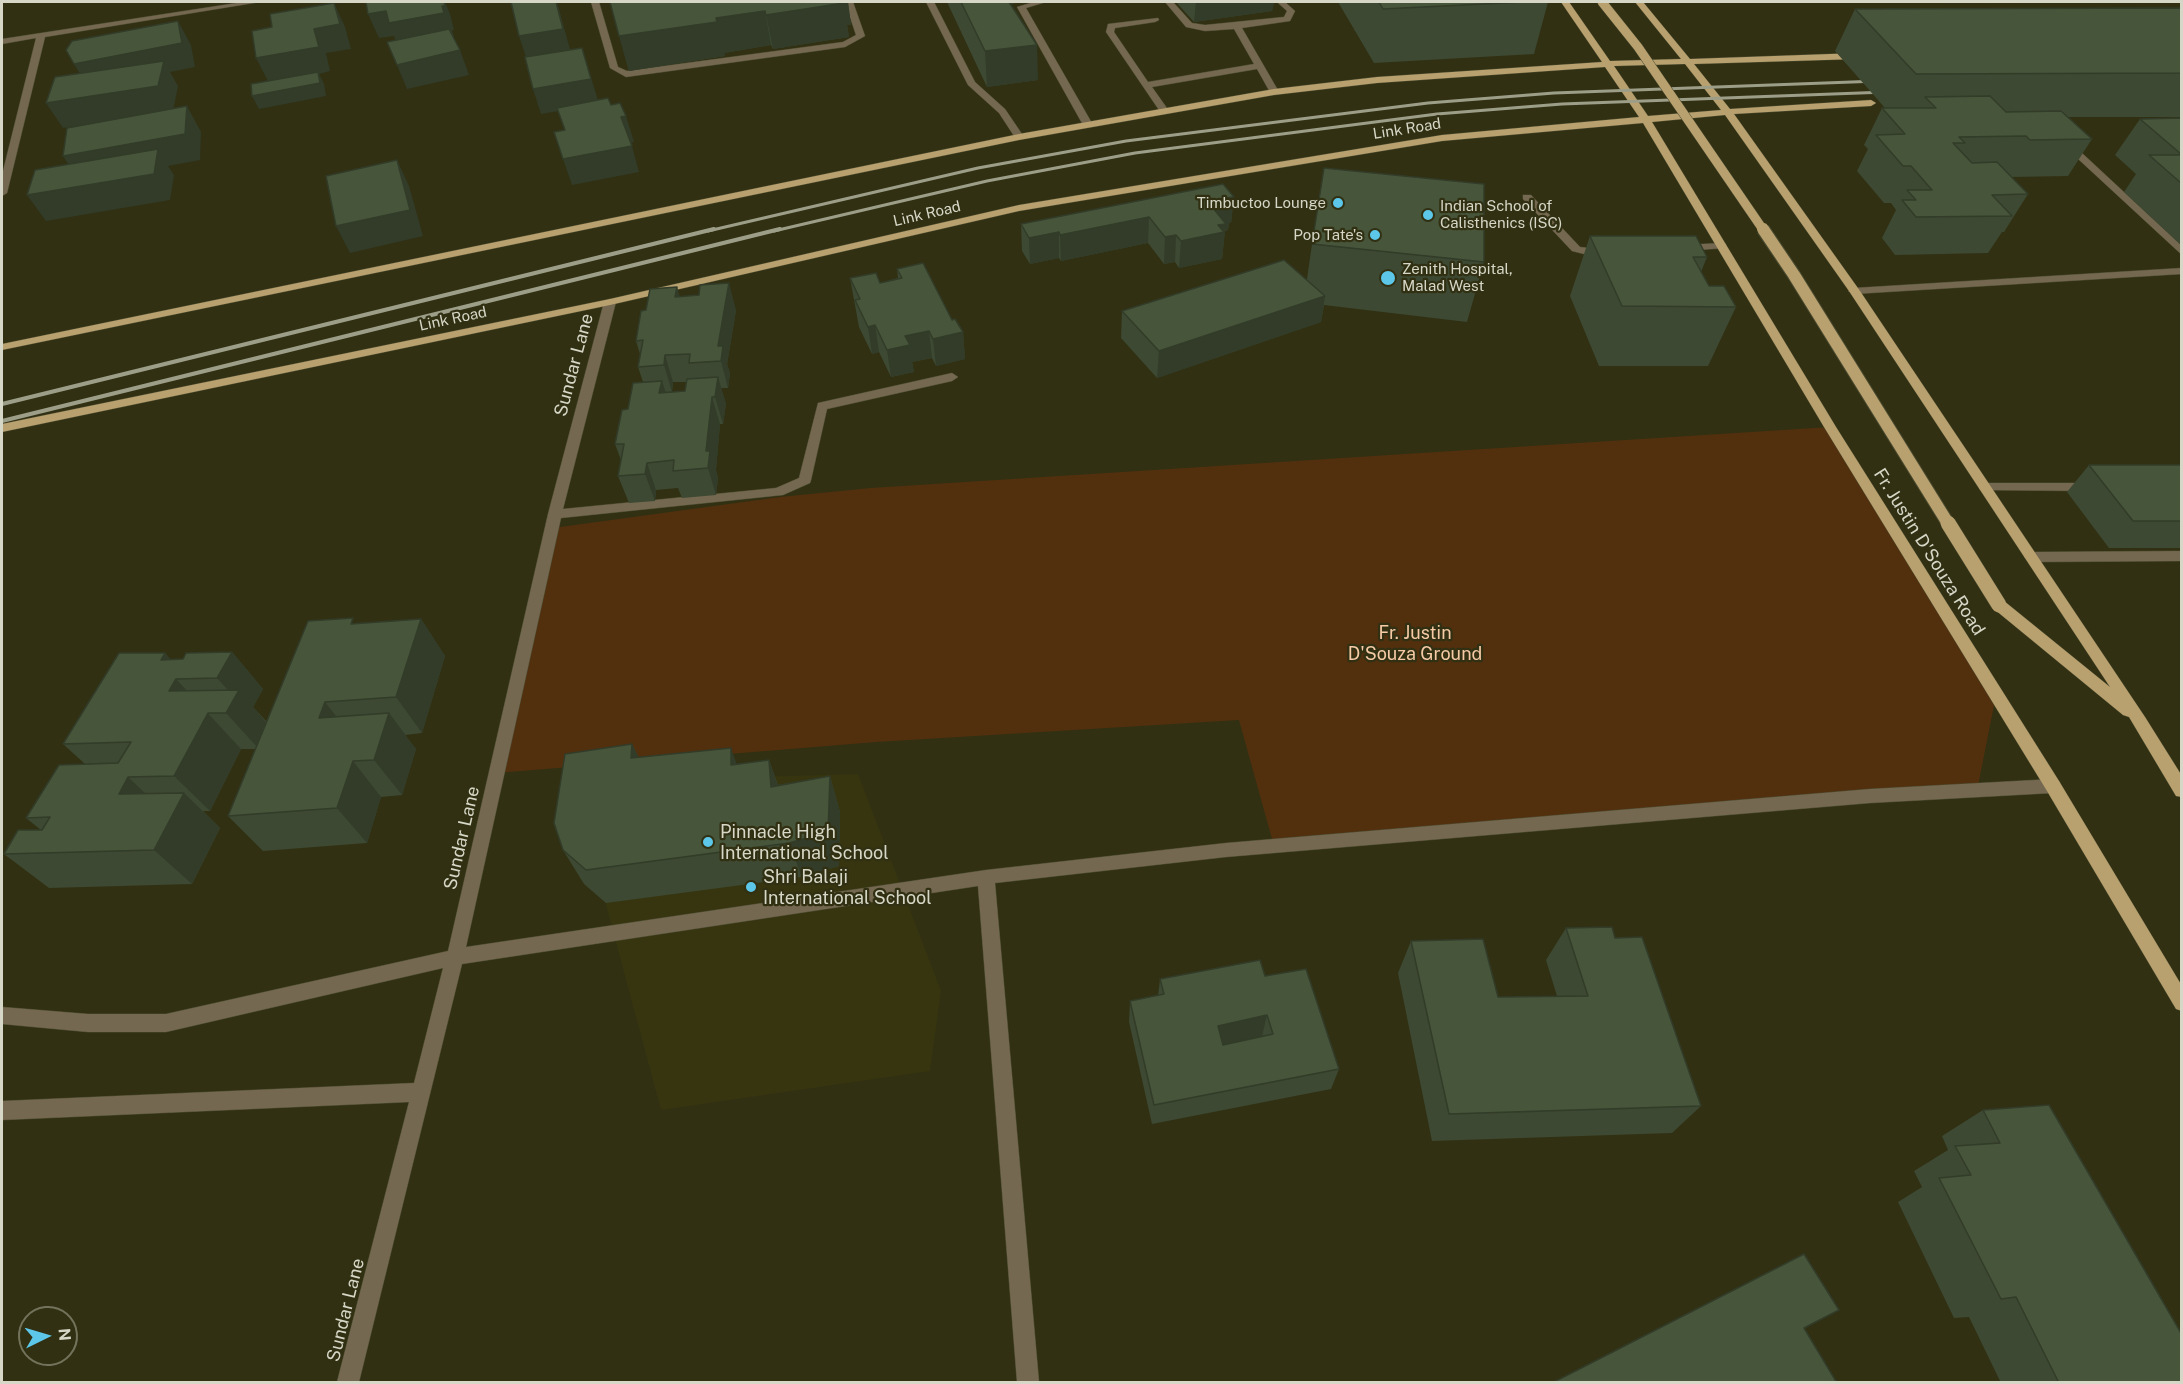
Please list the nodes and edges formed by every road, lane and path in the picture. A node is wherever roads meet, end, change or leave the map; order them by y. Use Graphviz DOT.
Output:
graph roads {
  1 [pos="255,2"];
  2 [pos="595,2"];
  3 [pos="849,2"];
  4 [pos="930,2"];
  5 [pos="1042,2"];
  6 [pos="1169,2"];
  7 [pos="1281,2"];
  8 [pos="1565,2"];
  9 [pos="1602,2"];
  10 [pos="1639,2"];
  11 [pos="1155,20"];
  12 [pos="1237,26"];
  13 [pos="41,35"];
  14 [pos="2,41"];
  15 [pos="1873,56"];
  16 [pos="1689,60"];
  17 [pos="1609,64"];
  18 [pos="1259,66"];
  19 [pos="1146,85"];
  20 [pos="1274,92"];
  21 [pos="1871,103"];
  22 [pos="1164,111"];
  23 [pos="1728,112"];
  24 [pos="1646,120"];
  25 [pos="1088,124"];
  26 [pos="1019,137"];
  27 [pos="2061,138"];
  28 [pos="2,193"];
  29 [pos="1527,197"];
  30 [pos="1722,246"];
  31 [pos="1675,249"];
  32 [pos="1616,252"];
  33 [pos="2181,252"];
  34 [pos="2181,271"];
  35 [pos="1854,291"];
  36 [pos="610,302"];
  37 [pos="2,347"];
  38 [pos="952,377"];
  39 [pos="2,428"];
  40 [pos="1984,487"];
  41 [pos="2101,487"];
  42 [pos="555,514"];
  43 [pos="2181,556"];
  44 [pos="2031,557"];
  45 [pos="2140,721"];
  46 [pos="2053,786"];
  47 [pos="2181,790"];
  48 [pos="986,877"];
  49 [pos="455,957"];
  50 [pos="2181,1003"];
  51 [pos="2,1015"];
  52 [pos="421,1092"];
  53 [pos="2,1110"];
  54 [pos="348,1383"];
  55 [pos="1028,1383"];
  1 -- 13 [label="street"];
  2 -- 3 [label="street"];
  4 -- 26 [label="street"];
  5 -- 25 [label="street"];
  6 -- 12 [label="street"];
  7 -- 12 [label="street"];
  8 -- 17 [label="main road, Fr. Justin D'Souza Road"];
  9 -- 45 [label="main road, bridge"];
  10 -- 16 [label="main road"];
  11 -- 19 [label="street"];
  12 -- 18 [label="street"];
  13 -- 14 [label="street"];
  13 -- 28 [label="street"];
  15 -- 16 [label="main road"];
  16 -- 17 [label="main road"];
  16 -- 23 [label="main road"];
  17 -- 20 [label="main road"];
  17 -- 24 [label="main road, Fr. Justin D'Souza Road"];
  18 -- 19 [label="street"];
  18 -- 20 [label="street"];
  19 -- 22 [label="street"];
  20 -- 22 [label="main road"];
  21 -- 23 [label="main road, Link Road"];
  22 -- 25 [label="main road"];
  23 -- 24 [label="main road, Link Road"];
  23 -- 35 [label="main road"];
  24 -- 30 [label="main road, Fr. Justin D'Souza Road"];
  24 -- 36 [label="main road, Link Road"];
  25 -- 26 [label="main road"];
  26 -- 37 [label="main road"];
  27 -- 33 [label="street"];
  29 -- 32 [label="street"];
  30 -- 31 [label="street"];
  30 -- 46 [label="main road, Fr. Justin D'Souza Road"];
  34 -- 35 [label="street"];
  35 -- 40 [label="main road"];
  36 -- 39 [label="main road, Link Road"];
  36 -- 42 [label="street, Sundar Lane"];
  38 -- 42 [label="street"];
  40 -- 41 [label="street"];
  40 -- 44 [label="main road"];
  42 -- 49 [label="street, Sundar Lane"];
  43 -- 44 [label="street"];
  44 -- 45 [label="main road"];
  45 -- 47 [label="main road"];
  46 -- 48 [label="street"];
  46 -- 50 [label="main road, Fr. Justin D'Souza Road"];
  48 -- 49 [label="street"];
  48 -- 55 [label="street"];
  49 -- 51 [label="street"];
  49 -- 52 [label="street, Sundar Lane"];
  52 -- 53 [label="street"];
  52 -- 54 [label="street, Sundar Lane"];
}
